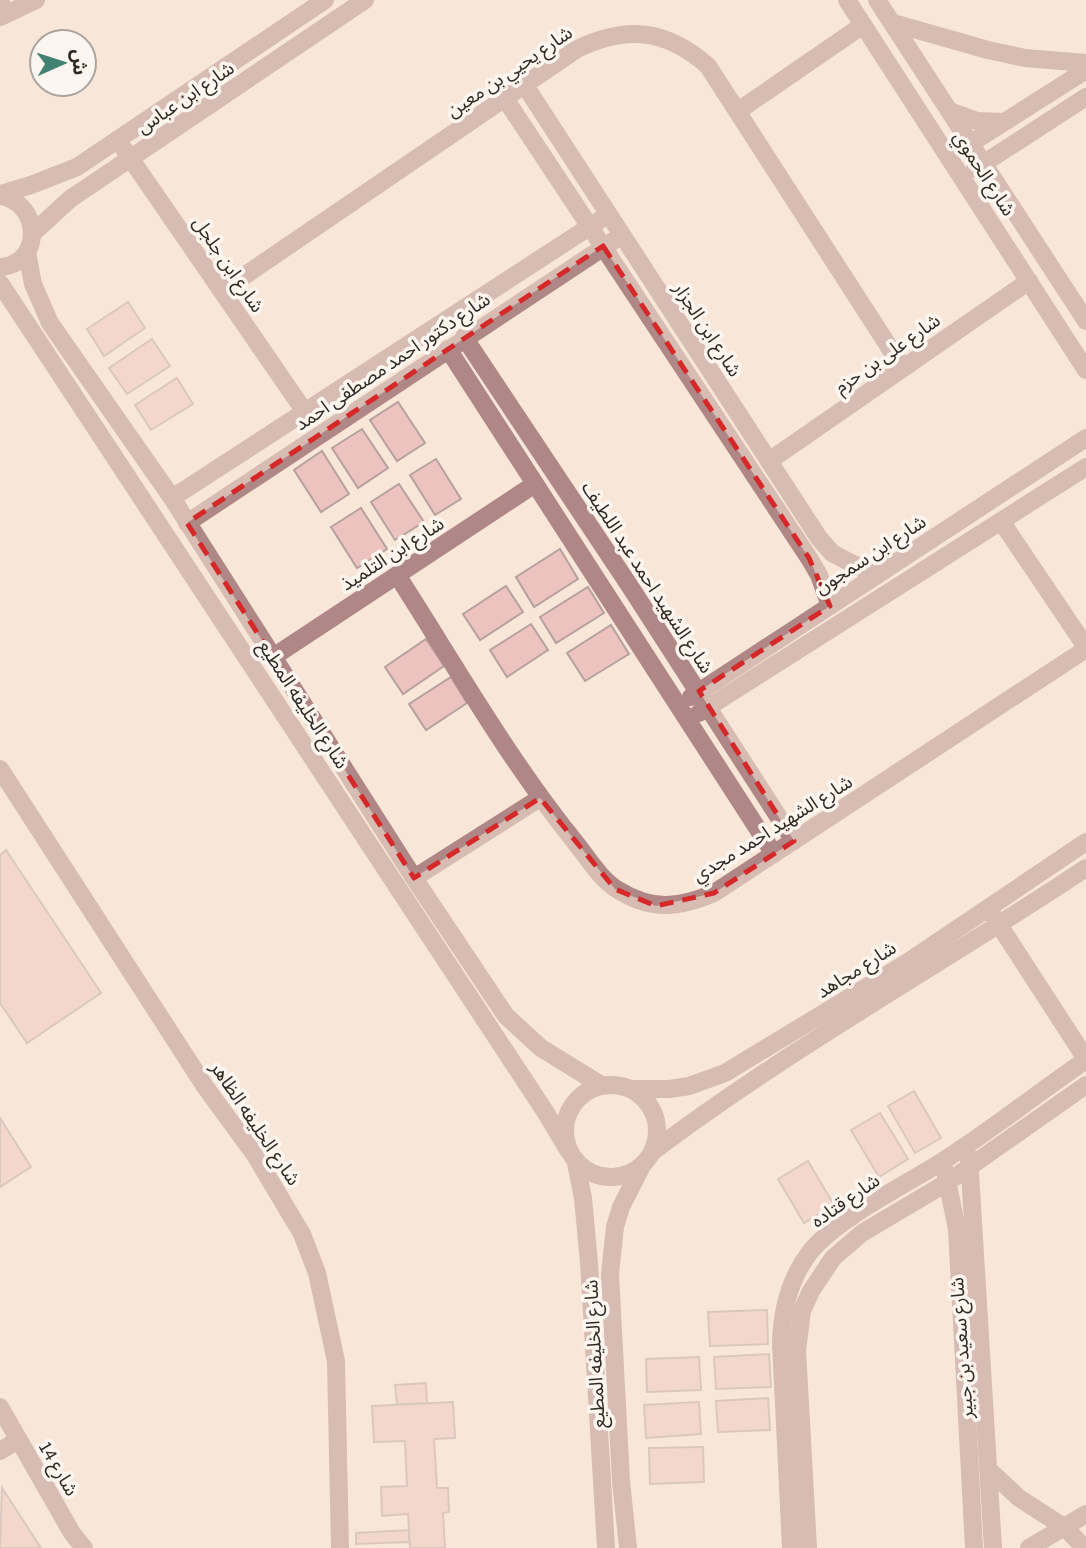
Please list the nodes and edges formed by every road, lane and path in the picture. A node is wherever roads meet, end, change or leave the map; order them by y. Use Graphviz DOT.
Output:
graph roads {
  1 [pos="36,0"];
  2 [pos="325,0"];
  3 [pos="365,0"];
  4 [pos="847,0"];
  5 [pos="877,0"];
  6 [pos="0,17"];
  7 [pos="893,23"];
  8 [pos="863,25"];
  9 [pos="1086,63"];
  10 [pos="1086,70"];
  11 [pos="524,84"];
  12 [pos="504,97"];
  13 [pos="1086,97"];
  14 [pos="738,111"];
  15 [pos="952,112"];
  16 [pos="1004,122"];
  17 [pos="118,140"];
  18 [pos="972,143"];
  19 [pos="950,156"];
  20 [pos="131,158"];
  21 [pos="985,163"];
  22 [pos="963,177"];
  23 [pos="0,195"];
  24 [pos="609,215"];
  25 [pos="590,227"];
  26 [pos="33,233"];
  27 [pos="622,235"];
  28 [pos="603,246"];
  29 [pos="27,252"];
  30 [pos="0,267"];
  31 [pos="1029,281"];
  32 [pos="0,283"];
  33 [pos="222,291"];
  34 [pos="1086,321"];
  35 [pos="464,337"];
  36 [pos="448,349"];
  37 [pos="902,367"];
  38 [pos="1086,370"];
  39 [pos="305,412"];
  40 [pos="1086,438"];
  41 [pos="769,461"];
  42 [pos="1086,467"];
  43 [pos="535,484"];
  44 [pos="172,498"];
  45 [pos="1001,521"];
  46 [pos="187,523"];
  47 [pos="397,575"];
  48 [pos="876,576"];
  49 [pos="830,606"];
  50 [pos="1086,648"];
  51 [pos="272,657"];
  52 [pos="699,691"];
  53 [pos="678,705"];
  54 [pos="709,707"];
  55 [pos="688,721"];
  56 [pos="0,769"];
  57 [pos="540,797"];
  58 [pos="794,841"];
  59 [pos="1086,842"];
  60 [pos="774,854"];
  61 [pos="1086,868"];
  62 [pos="414,878"];
  63 [pos="989,908"];
  64 [pos="1000,926"];
  65 [pos="467,959"];
  66 [pos="451,970"];
  67 [pos="1084,1065"];
  68 [pos="601,1085"];
  69 [pos="1086,1085"];
  70 [pos="632,1089"];
  71 [pos="967,1146"];
  72 [pos="572,1156"];
  73 [pos="648,1158"];
  74 [pos="943,1161"];
  75 [pos="971,1166"];
  76 [pos="948,1182"];
  77 [pos="0,1407"];
  78 [pos="18,1440"];
  79 [pos="0,1451"];
  80 [pos="990,1471"];
  81 [pos="1086,1514"];
  82 [pos="1064,1528"];
  83 [pos="1079,1542"];
  84 [pos="84,1548"];
  85 [pos="340,1548"];
  86 [pos="606,1548"];
  87 [pos="628,1548"];
  88 [pos="791,1548"];
  89 [pos="808,1548"];
  90 [pos="974,1548"];
  91 [pos="993,1548"];
  92 [pos="1029,1548"];
  1 -- 6 [label="street"];
  2 -- 17 [label="street, شارع ابن عباس"];
  3 -- 20 [label="street, شارع ابن عباس"];
  4 -- 8 [label="street, شارع الحموي"];
  5 -- 7 [label="street, شارع الحموي"];
  7 -- 9 [label="street"];
  7 -- 15 [label="street, شارع الحموي"];
  8 -- 14 [label="street"];
  8 -- 19 [label="street, شارع الحموي"];
  10 -- 16 [label="street"];
  11 -- 12 [label="street, شارع يحيي بن معين"];
  11 -- 14 [label="street, شارع يحيي بن معين"];
  11 -- 24 [label="street, شارع ابن الجزار"];
  12 -- 25 [label="street"];
  12 -- 33 [label="street, شارع يحيي بن معين"];
  13 -- 21 [label="street"];
  14 -- 37 [label="street, شارع يحيي بن معين"];
  15 -- 16 [label="street"];
  15 -- 18 [label="street, شارع الحموي"];
  16 -- 18 [label="street"];
  17 -- 20 [label="street, شارع ابن جلجل"];
  17 -- 23 [label="street, شارع ابن عباس"];
  18 -- 19 [label="street"];
  18 -- 21 [label="street, شارع الحموي"];
  19 -- 22 [label="street, شارع الحموي"];
  20 -- 26 [label="street, شارع ابن عباس"];
  20 -- 33 [label="street, شارع ابن جلجل"];
  21 -- 22 [label="street"];
  21 -- 34 [label="street, شارع الحموي"];
  22 -- 31 [label="street, شارع الحموي"];
  23 -- 26 [label="street"];
  24 -- 25 [label="street, شارع دكتور احمد مصطفى احمد"];
  24 -- 27 [label="street, شارع ابن الجزار"];
  25 -- 28 [label="street"];
  25 -- 39 [label="street, شارع دكتور احمد مصطفى احمد"];
  26 -- 29 [label="street"];
  27 -- 28 [label="street, شارع دكتور احمد مصطفى احمد"];
  27 -- 41 [label="street, شارع ابن الجزار"];
  28 -- 35 [label="street, شارع دكتور احمد مصطفى احمد"];
  28 -- 49 [label="street"];
  29 -- 30 [label="street"];
  29 -- 44 [label="street, شارع الخليفه المطيع"];
  31 -- 37 [label="street, شارع على بن حزم"];
  31 -- 38 [label="street, شارع الحموي"];
  32 -- 66 [label="street, شارع الخليفه المطيع"];
  33 -- 39 [label="street, شارع ابن جلجل"];
  35 -- 36 [label="street, شارع دكتور احمد مصطفى احمد"];
  35 -- 52 [label="street, شارع الشهيد احمد عبد اللطيف"];
  36 -- 43 [label="street"];
  36 -- 46 [label="street, شارع دكتور احمد مصطفى احمد"];
  37 -- 41 [label="street, شارع على بن حزم"];
  39 -- 44 [label="street, شارع دكتور احمد مصطفى احمد"];
  40 -- 48 [label="street, شارع ابن سمجون"];
  41 -- 48 [label="street, شارع ابن الجزار"];
  42 -- 45 [label="street"];
  43 -- 47 [label="street, شارع ابن التلميذ"];
  43 -- 53 [label="street"];
  44 -- 46 [label="street, شارع الخليفه المطيع"];
  45 -- 50 [label="street"];
  45 -- 54 [label="street"];
  46 -- 51 [label="street, شارع الخليفه المطيع"];
  47 -- 51 [label="street, شارع ابن التلميذ"];
  47 -- 57 [label="street, شارع الشهيد احمد مجدي"];
  48 -- 49 [label="street, شارع ابن سمجون"];
  49 -- 52 [label="street, شارع ابن سمجون"];
  50 -- 58 [label="street, شارع الشهيد احمد مجدي"];
  51 -- 62 [label="street, شارع الخليفه المطيع"];
  52 -- 53 [label="street, شارع ابن سمجون"];
  52 -- 54 [label="street, شارع الشهيد احمد عبد اللطيف"];
  53 -- 55 [label="street"];
  54 -- 55 [label="street"];
  54 -- 58 [label="street, شارع الشهيد احمد عبد اللطيف"];
  55 -- 60 [label="street"];
  56 -- 85 [label="street, شارع الخليفه الظاهر"];
  57 -- 60 [label="street, شارع الشهيد احمد مجدي"];
  57 -- 62 [label="street"];
  58 -- 60 [label="street, شارع الشهيد احمد مجدي"];
  59 -- 63 [label="street, شارع مجاهد"];
  61 -- 64 [label="street, شارع مجاهد"];
  62 -- 65 [label="street, شارع الخليفه المطيع"];
  63 -- 64 [label="street"];
  63 -- 70 [label="street, شارع مجاهد"];
  64 -- 67 [label="street"];
  64 -- 73 [label="street, شارع مجاهد"];
  65 -- 66 [label="street"];
  65 -- 68 [label="street, شارع الخليفه المطيع"];
  66 -- 72 [label="street, شارع الخليفه المطيع"];
  67 -- 71 [label="street, شارع قتاده"];
  68 -- 70 [label="street"];
  68 -- 72 [label="street"];
  69 -- 75 [label="street, شارع قتاده"];
  70 -- 73 [label="street"];
  71 -- 74 [label="street, شارع قتاده"];
  71 -- 75 [label="street, شارع سعيد بن جبير"];
  72 -- 73 [label="street"];
  72 -- 86 [label="street, شارع الخليفه المطيع"];
  73 -- 87 [label="street, شارع الخليفه المطيع"];
  74 -- 76 [label="street, شارع سعيد بن جبير"];
  74 -- 88 [label="street, شارع قتاده"];
  75 -- 76 [label="street, شارع قتاده"];
  75 -- 80 [label="street, شارع سعيد بن جبير"];
  76 -- 89 [label="street, شارع قتاده"];
  76 -- 90 [label="street, شارع سعيد بن جبير"];
  77 -- 78 [label="street, شارع 14"];
  78 -- 79 [label="street"];
  78 -- 84 [label="street, شارع 14"];
  80 -- 82 [label="street"];
  80 -- 91 [label="street, شارع سعيد بن جبير"];
  81 -- 82 [label="street"];
  82 -- 83 [label="street"];
  82 -- 92 [label="street"];
}
